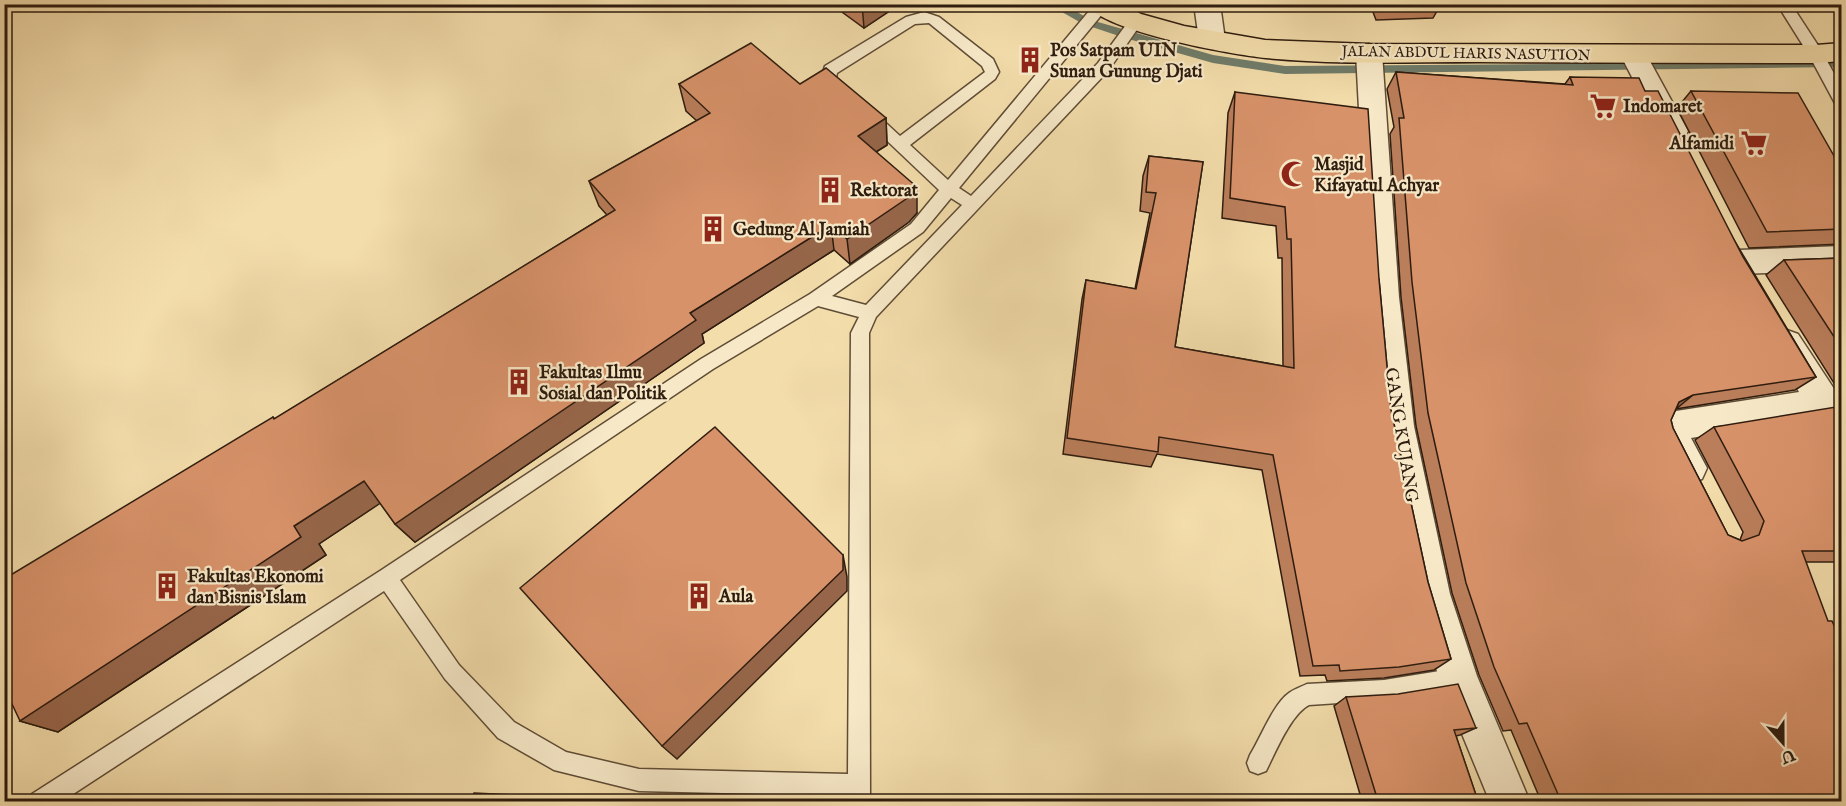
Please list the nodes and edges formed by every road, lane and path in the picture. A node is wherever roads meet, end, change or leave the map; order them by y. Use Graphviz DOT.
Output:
graph roads {
  1 [pos="1207,4"];
  2 [pos="1784,4"];
  3 [pos="1099,6"];
  4 [pos="1152,26"];
  5 [pos="1212,40"];
  6 [pos="1842,52"];
  7 [pos="1369,53"];
  8 [pos="1633,54"];
  9 [pos="1816,54"];
  10 [pos="1842,103"];
  11 [pos="900,144"];
  12 [pos="1688,159"];
  13 [pos="948,189"];
  14 [pos="972,204"];
  15 [pos="1842,258"];
  16 [pos="1757,292"];
  17 [pos="816,299"];
  18 [pos="869,313"];
  19 [pos="1775,323"];
  20 [pos="1832,415"];
  21 [pos="1702,491"];
  22 [pos="387,578"];
  23 [pos="1458,678"];
  24 [pos="1258,764"];
  25 [pos="859,793"];
  26 [pos="40,801"];
  27 [pos="1510,801"];
  1 -- 5 [label="street"];
  2 -- 9 [label="lane"];
  3 -- 4 [label="highway, JALAN ABDUL HARIS NASUTION"];
  3 -- 13 [label="lane"];
  4 -- 5 [label="highway, JALAN ABDUL HARIS NASUTION"];
  4 -- 14 [label="lane"];
  5 -- 7 [label="highway, JALAN ABDUL HARIS NASUTION"];
  6 -- 9 [label="highway, JALAN ABDUL HARIS NASUTION"];
  7 -- 8 [label="highway, JALAN ABDUL HARIS NASUTION"];
  7 -- 23 [label="street, GANG KUJANG"];
  8 -- 9 [label="highway, JALAN ABDUL HARIS NASUTION"];
  8 -- 12 [label="street"];
  9 -- 10 [label="lane"];
  11 -- 11 [label="lane"];
  11 -- 13 [label="lane"];
  13 -- 14 [label="lane"];
  13 -- 17 [label="lane"];
  14 -- 18 [label="lane"];
  15 -- 16 [label="street"];
  17 -- 18 [label="lane"];
  17 -- 22 [label="lane"];
  18 -- 25 [label="lane"];
  19 -- 20 [label="street"];
  20 -- 21 [label="street"];
  22 -- 25 [label="lane"];
  22 -- 26 [label="lane"];
  23 -- 24 [label="lane"];
  23 -- 27 [label="street, GANG KUJANG"];
}
